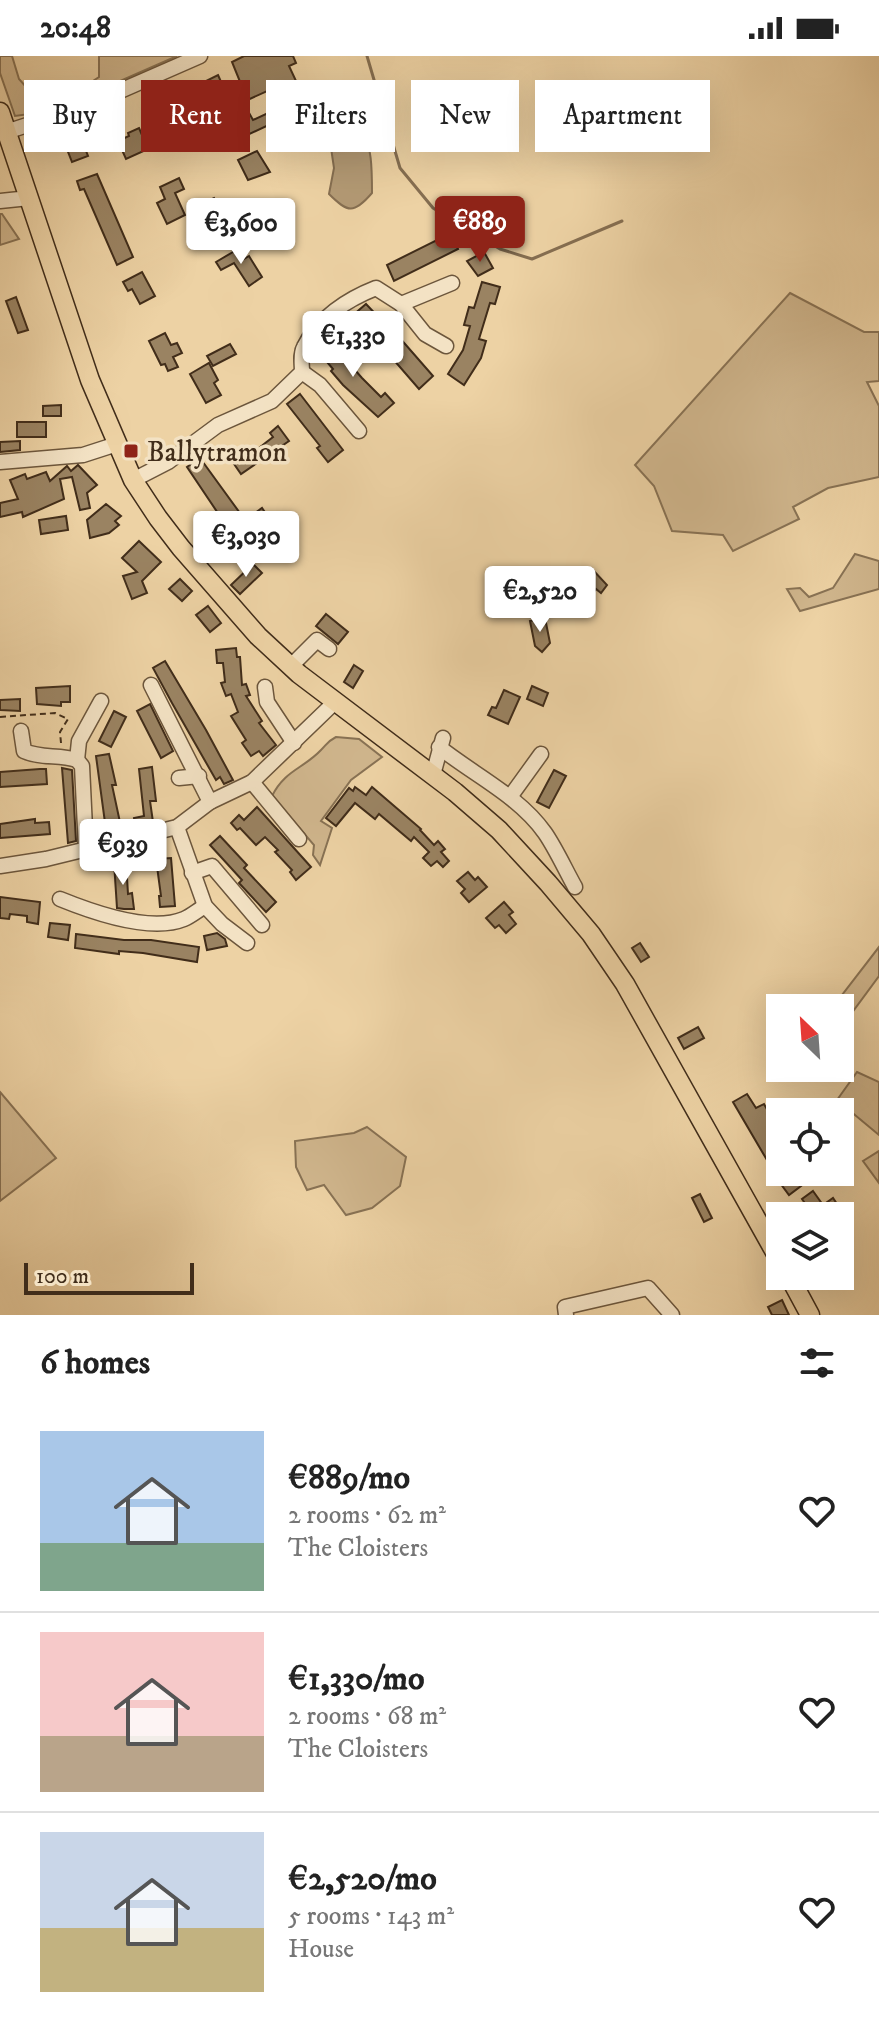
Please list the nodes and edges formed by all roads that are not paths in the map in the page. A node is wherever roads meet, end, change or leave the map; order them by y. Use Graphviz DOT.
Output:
graph roads {
  1 [pos="200,56"];
  2 [pos="2,119"];
  3 [pos="29,198"];
  4 [pos="0,201"];
  5 [pos="452,283"];
  6 [pos="401,304"];
  7 [pos="446,346"];
  8 [pos="302,372"];
  9 [pos="359,431"];
  10 [pos="117,444"];
  11 [pos="0,462"];
  12 [pos="133,480"];
  13 [pos="329,649"];
  14 [pos="291,666"];
  15 [pos="151,685"];
  16 [pos="265,687"];
  17 [pos="101,701"];
  18 [pos="336,701"];
  19 [pos="21,731"];
  20 [pos="294,743"];
  21 [pos="541,754"];
  22 [pos="70,758"];
  23 [pos="433,775"];
  24 [pos="199,776"];
  25 [pos="179,778"];
  26 [pos="252,782"];
  27 [pos="510,797"];
  28 [pos="210,802"];
  29 [pos="177,827"];
  30 [pos="299,839"];
  31 [pos="86,849"];
  32 [pos="0,866"];
  33 [pos="192,873"];
  34 [pos="575,887"];
  35 [pos="60,899"];
  36 [pos="205,906"];
  37 [pos="262,925"];
  38 [pos="247,943"];
  39 [pos="766,1236"];
  40 [pos="797,1290"];
  41 [pos="566,1315"];
  42 [pos="672,1315"];
  43 [pos="810,1315"];
  1 -- 2 [label="street"];
  2 -- 3 [label="main road"];
  3 -- 4 [label="street"];
  3 -- 10 [label="main road"];
  5 -- 6 [label="street"];
  6 -- 7 [label="street"];
  6 -- 8 [label="street"];
  8 -- 9 [label="street"];
  8 -- 12 [label="street"];
  10 -- 11 [label="street"];
  10 -- 12 [label="main road"];
  12 -- 14 [label="main road"];
  13 -- 14 [label="street"];
  14 -- 18 [label="main road"];
  15 -- 24 [label="street"];
  16 -- 20 [label="street"];
  17 -- 22 [label="street"];
  18 -- 20 [label="street"];
  18 -- 23 [label="main road"];
  19 -- 22 [label="street"];
  20 -- 26 [label="street"];
  21 -- 27 [label="street"];
  22 -- 31 [label="street"];
  23 -- 27 [label="street"];
  23 -- 39 [label="main road"];
  24 -- 25 [label="street"];
  24 -- 28 [label="street"];
  26 -- 28 [label="street"];
  26 -- 30 [label="street"];
  27 -- 34 [label="street"];
  28 -- 29 [label="street"];
  29 -- 31 [label="street"];
  29 -- 33 [label="street"];
  31 -- 32 [label="street"];
  33 -- 36 [label="street"];
  33 -- 37 [label="street"];
  35 -- 36 [label="street"];
  36 -- 38 [label="street"];
  40 -- 43 [label="main road"];
  41 -- 42 [label="street"];
}
